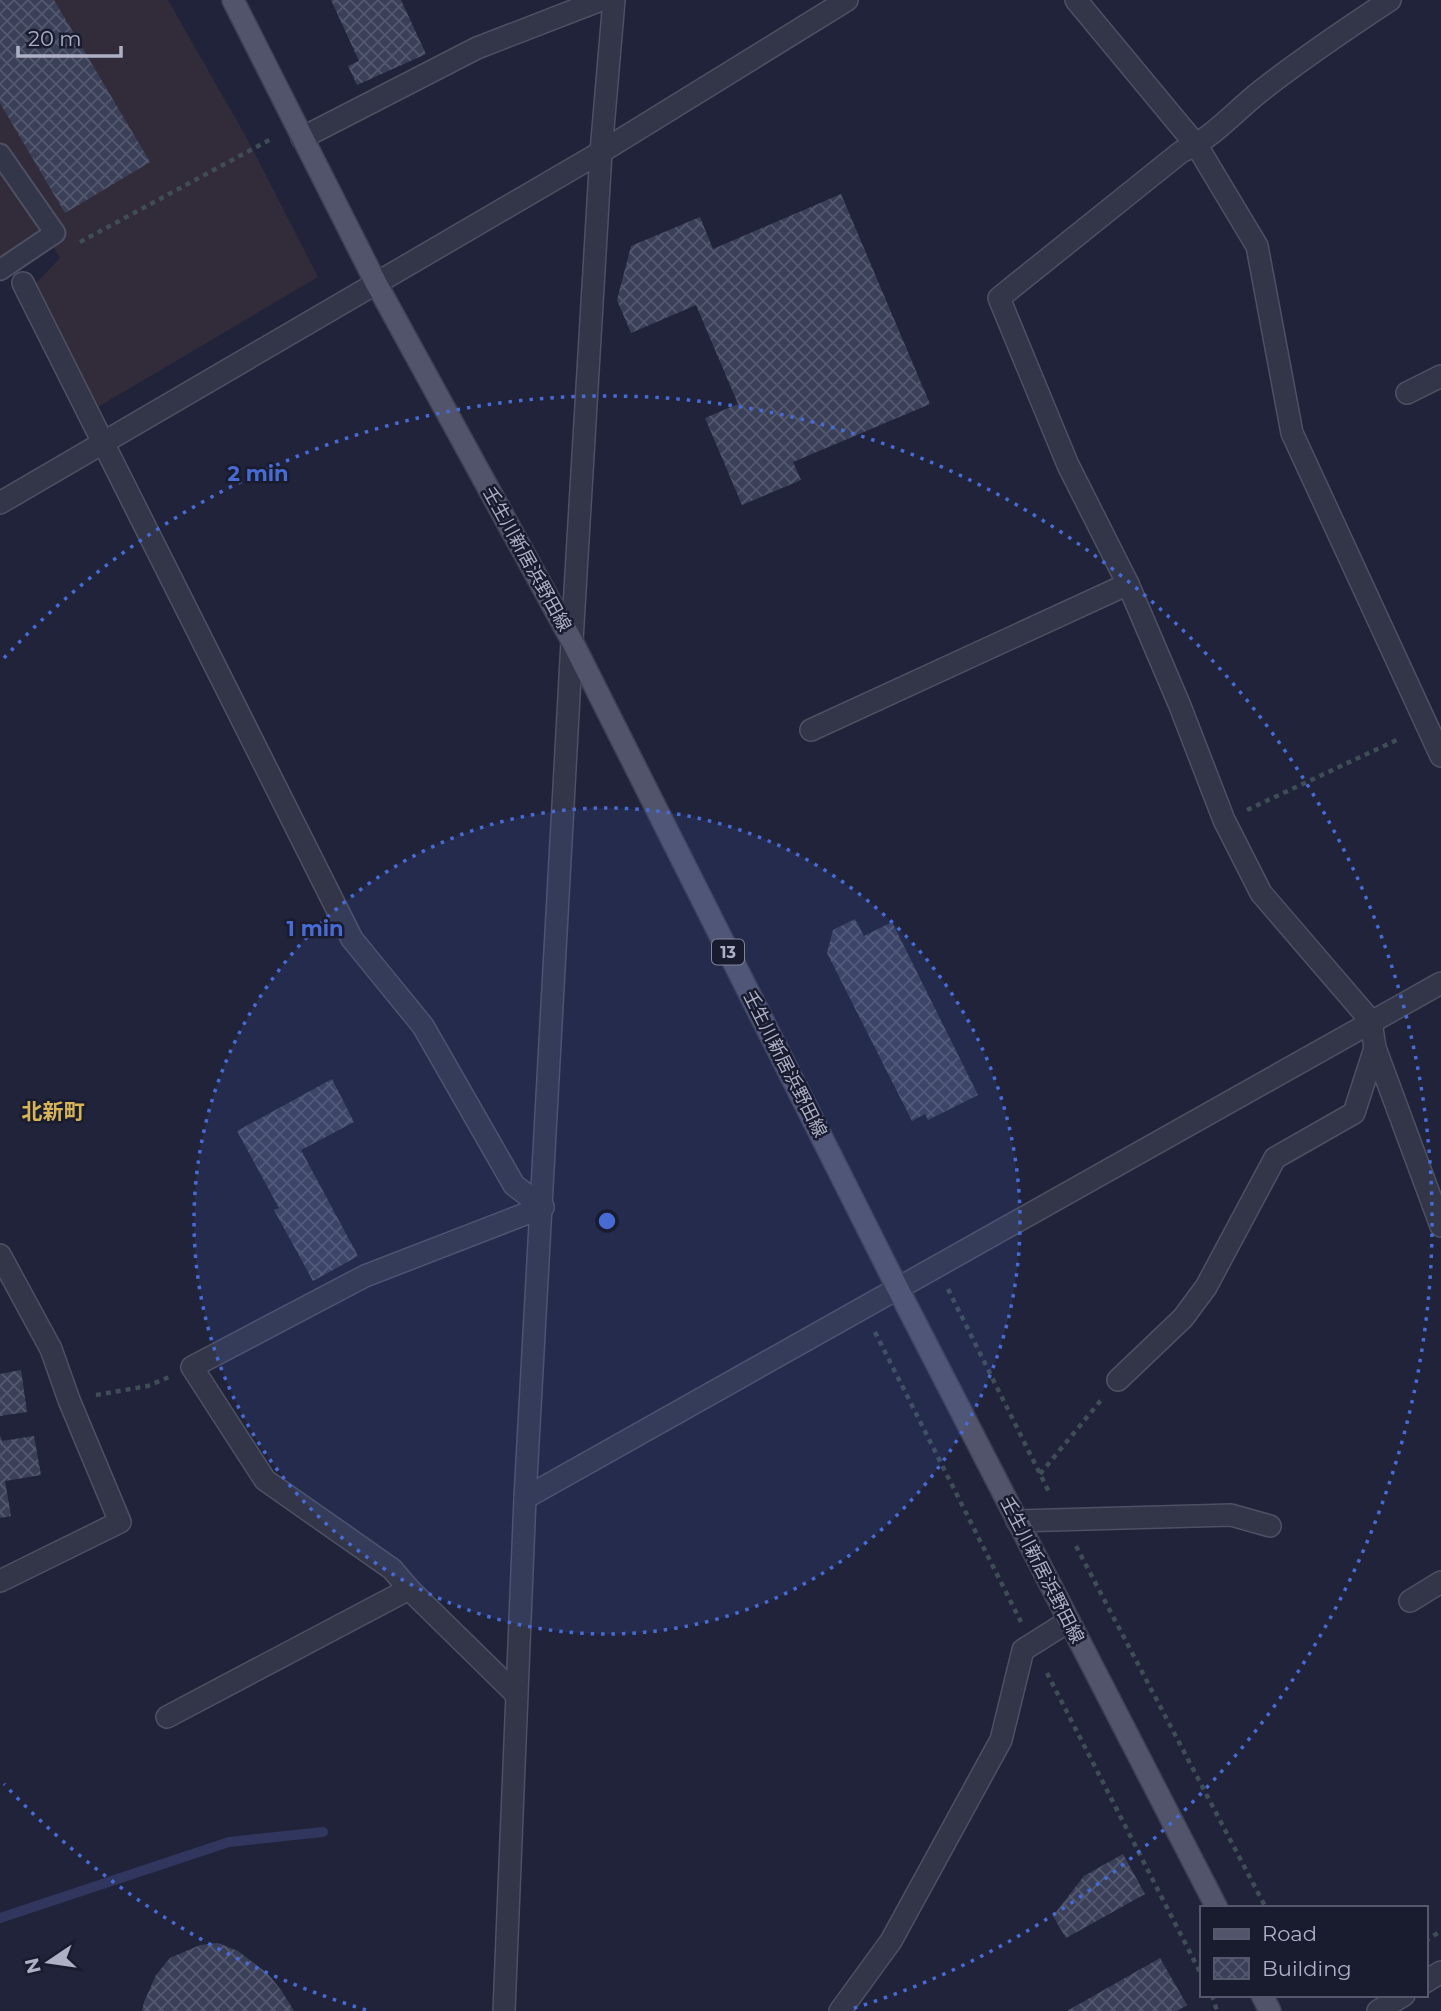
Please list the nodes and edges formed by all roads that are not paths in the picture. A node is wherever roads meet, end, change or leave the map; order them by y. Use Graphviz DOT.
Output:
graph roads {
  1 [pos="233,0"];
  2 [pos="601,0"];
  3 [pos="614,0"];
  4 [pos="848,0"];
  5 [pos="1076,0"];
  6 [pos="1390,0"];
  7 [pos="299,132"];
  8 [pos="1197,146"];
  9 [pos="601,152"];
  10 [pos="0,154"];
  11 [pos="0,270"];
  12 [pos="23,282"];
  13 [pos="376,283"];
  14 [pos="1441,376"];
  15 [pos="1407,393"];
  16 [pos="104,442"];
  17 [pos="0,503"];
  18 [pos="1128,584"];
  19 [pos="572,641"];
  20 [pos="1433,715"];
  21 [pos="811,730"];
  22 [pos="1441,756"];
  23 [pos="1441,983"];
  24 [pos="1371,1021"];
  25 [pos="1375,1048"];
  26 [pos="543,1207"];
  27 [pos="1441,1226"];
  28 [pos="0,1255"];
  29 [pos="897,1287"];
  30 [pos="1118,1380"];
  31 [pos="525,1498"];
  32 [pos="1017,1521"];
  33 [pos="1270,1526"];
  34 [pos="0,1581"];
  35 [pos="1441,1582"];
  36 [pos="410,1589"];
  37 [pos="1410,1601"];
  38 [pos="1069,1621"];
  39 [pos="516,1694"];
  40 [pos="167,1717"];
  41 [pos="1216,1906"];
  42 [pos="1401,1997"];
  43 [pos="504,2011"];
  44 [pos="840,2011"];
  45 [pos="1378,2011"];
  1 -- 7 [label="main road, 壬生川新居浜野田線 / 13"];
  2 -- 7 [label="street"];
  3 -- 9 [label="street"];
  4 -- 9 [label="street"];
  5 -- 8 [label="street"];
  6 -- 8 [label="street"];
  7 -- 13 [label="main road, 壬生川新居浜野田線 / 13"];
  8 -- 18 [label="street"];
  8 -- 20 [label="street"];
  9 -- 13 [label="street"];
  9 -- 19 [label="street"];
  10 -- 11 [label="lane"];
  12 -- 16 [label="street"];
  13 -- 16 [label="street"];
  13 -- 19 [label="main road, 壬生川新居浜野田線 / 13"];
  14 -- 15 [label="street"];
  16 -- 17 [label="street"];
  16 -- 26 [label="street"];
  18 -- 21 [label="street"];
  18 -- 24 [label="street"];
  19 -- 26 [label="street"];
  19 -- 29 [label="main road, 壬生川新居浜野田線 / 13"];
  20 -- 22 [label="street"];
  23 -- 24 [label="street"];
  24 -- 25 [label="street"];
  24 -- 29 [label="street"];
  25 -- 27 [label="street"];
  25 -- 30 [label="street"];
  26 -- 31 [label="street"];
  26 -- 36 [label="street"];
  28 -- 34 [label="street"];
  29 -- 31 [label="street"];
  29 -- 32 [label="main road, 壬生川新居浜野田線 / 13"];
  31 -- 39 [label="street"];
  32 -- 33 [label="street"];
  32 -- 38 [label="main road, 壬生川新居浜野田線 / 13"];
  35 -- 37 [label="street"];
  36 -- 39 [label="street"];
  36 -- 40 [label="street"];
  38 -- 41 [label="main road, 壬生川新居浜野田線 / 13"];
  38 -- 44 [label="street"];
  39 -- 43 [label="street"];
  42 -- 45 [label="street"];
}
